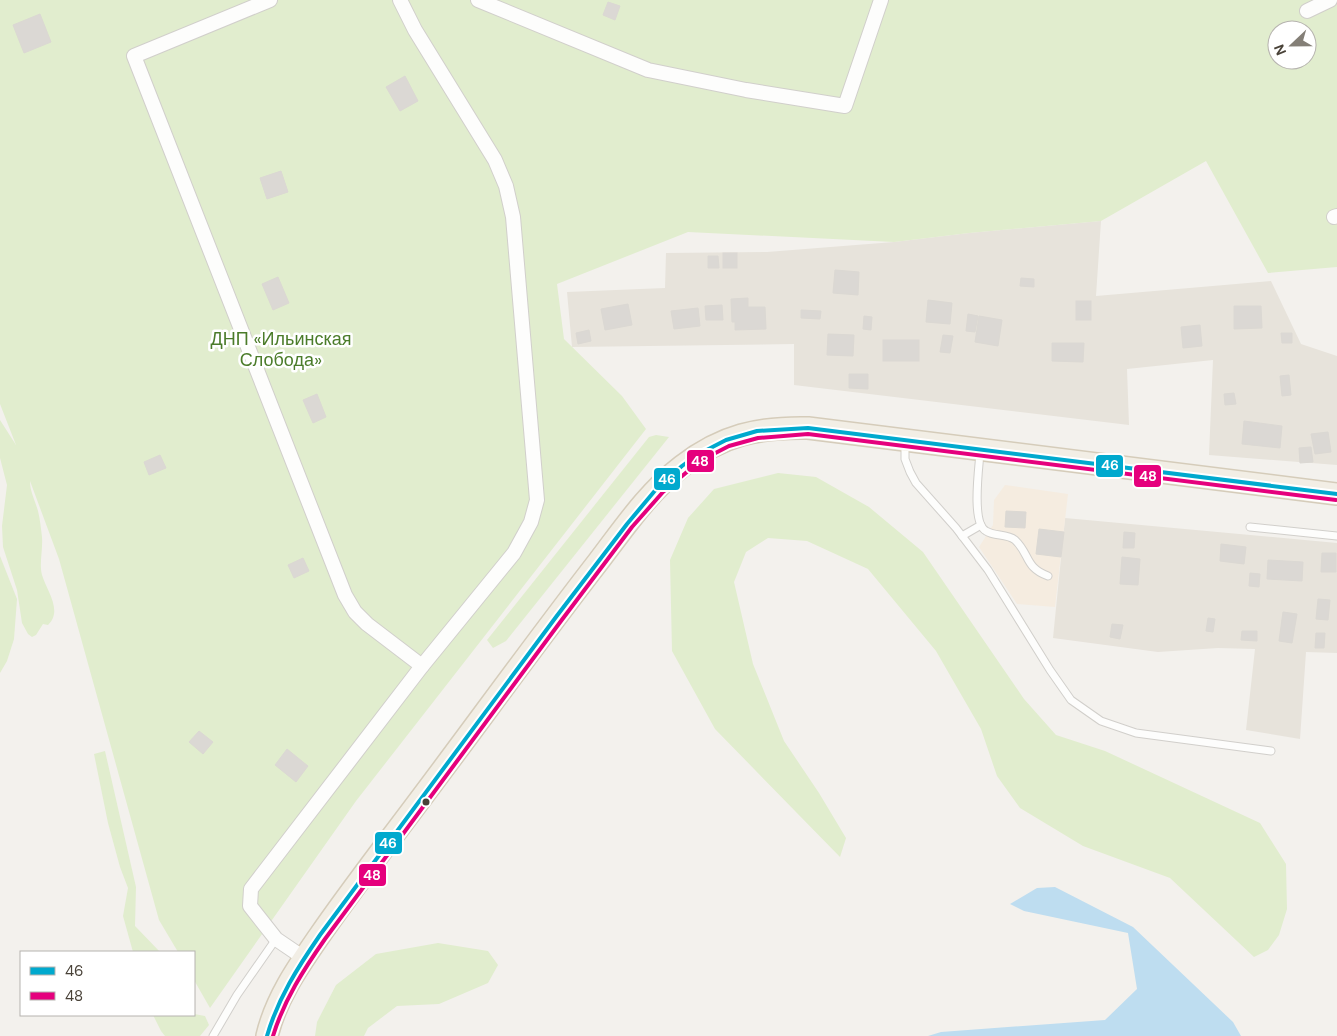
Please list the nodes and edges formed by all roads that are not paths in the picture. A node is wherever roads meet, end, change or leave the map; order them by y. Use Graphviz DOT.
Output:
graph roads {
  1 [pos="270,0"];
  2 [pos="400,0"];
  3 [pos="478,0"];
  4 [pos="881,0"];
  5 [pos="1330,0"];
  6 [pos="1307,11"];
  7 [pos="904,440"];
  8 [pos="980,450"];
  9 [pos="1337,494"];
  10 [pos="980,525"];
  11 [pos="1250,526"];
  12 [pos="962,536"];
  13 [pos="1337,536"];
  14 [pos="1048,576"];
  15 [pos="422,666"];
  16 [pos="1272,751"];
  17 [pos="276,939"];
  18 [pos="304,958"];
  19 [pos="213,1036"];
  20 [pos="267,1036"];
  1 -- 15 [label="street"];
  2 -- 15 [label="street"];
  3 -- 4 [label="street"];
  5 -- 6 [label="street"];
  7 -- 8 [label="main road"];
  7 -- 12 [label="lane"];
  7 -- 18 [label="main road"];
  8 -- 9 [label="main road"];
  8 -- 10 [label="lane"];
  10 -- 12 [label="lane"];
  10 -- 14 [label="lane"];
  11 -- 13 [label="lane"];
  12 -- 16 [label="lane"];
  15 -- 17 [label="street"];
  17 -- 18 [label="street"];
  17 -- 19 [label="lane"];
  18 -- 20 [label="main road"];
}
